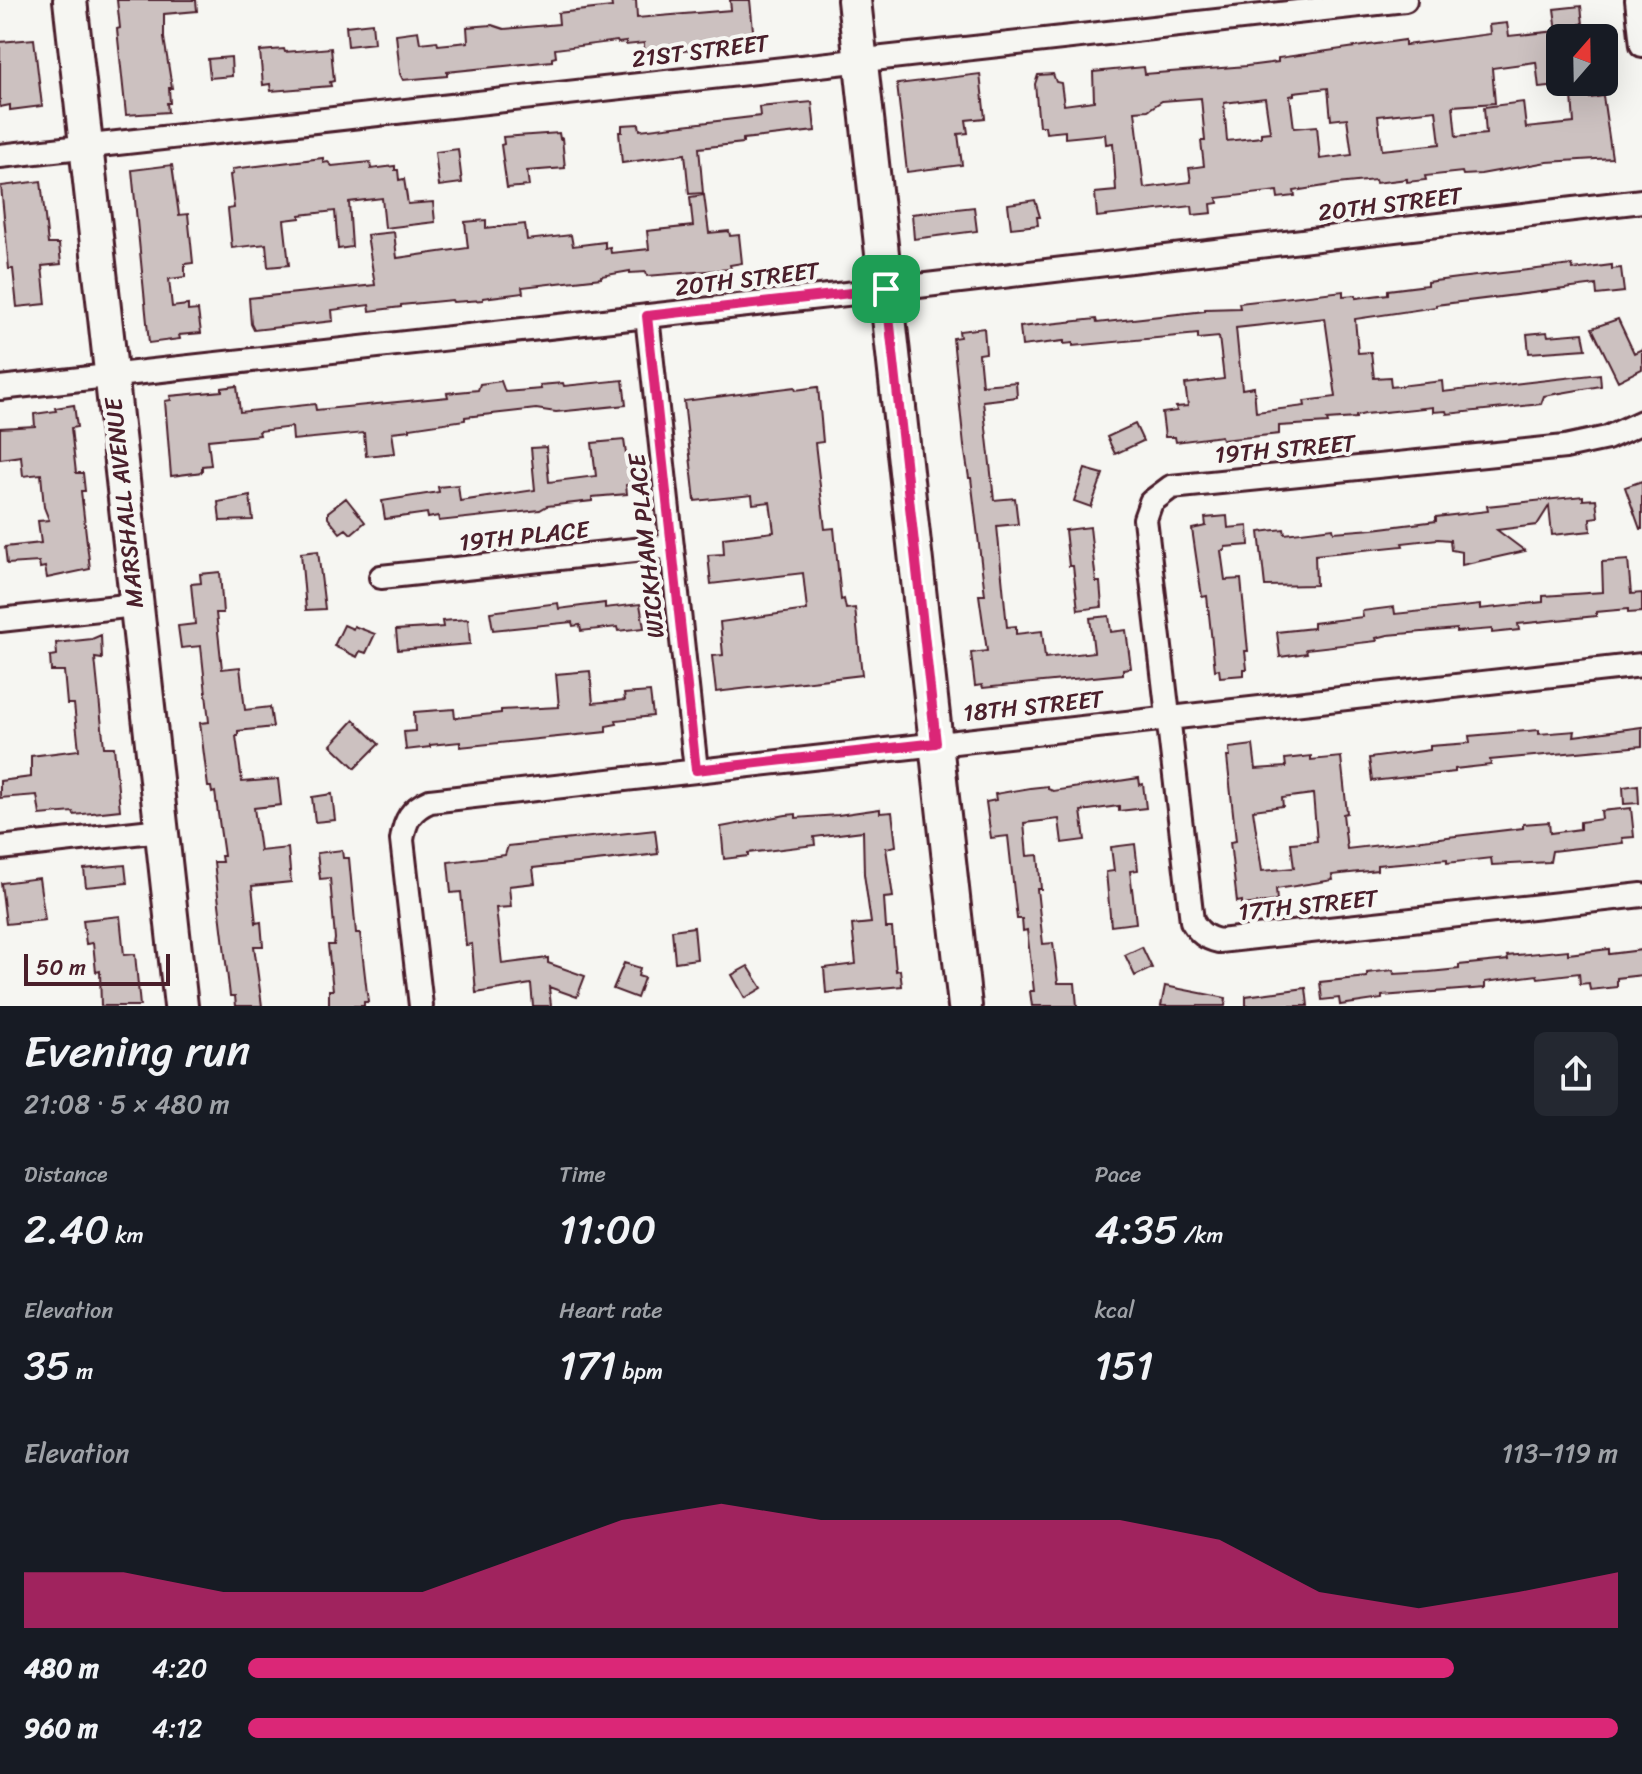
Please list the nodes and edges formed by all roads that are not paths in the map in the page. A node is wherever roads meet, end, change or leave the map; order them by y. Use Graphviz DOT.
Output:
graph roads {
  1 [pos="70,0"];
  2 [pos="854,0"];
  3 [pos="1405,0"];
  4 [pos="1637,0"];
  5 [pos="1642,45"];
  6 [pos="861,59"];
  7 [pos="86,147"];
  8 [pos="0,156"];
  9 [pos="1642,201"];
  10 [pos="886,289"];
  11 [pos="647,316"];
  12 [pos="111,375"];
  13 [pos="0,388"];
  14 [pos="1642,422"];
  15 [pos="672,546"];
  16 [pos="381,577"];
  17 [pos="135,605"];
  18 [pos="0,620"];
  19 [pos="1642,665"];
  20 [pos="1168,717"];
  21 [pos="936,743"];
  22 [pos="696,770"];
  23 [pos="161,830"];
  24 [pos="0,848"];
  25 [pos="1642,895"];
  26 [pos="181,1006"];
  27 [pos="421,1006"];
  28 [pos="965,1006"];
  1 -- 7 [label="street, MARSHALL AVENUE"];
  2 -- 6 [label="street"];
  3 -- 6 [label="street, 21ST STREET"];
  4 -- 5 [label="street"];
  6 -- 7 [label="street, 21ST STREET"];
  6 -- 10 [label="street"];
  7 -- 8 [label="street, 21ST STREET"];
  7 -- 12 [label="street, MARSHALL AVENUE"];
  9 -- 10 [label="street, 20TH STREET"];
  10 -- 11 [label="street, 20TH STREET"];
  10 -- 21 [label="street"];
  11 -- 12 [label="street, 20TH STREET"];
  11 -- 15 [label="street, WICKHAM PLACE"];
  12 -- 13 [label="street, 20TH STREET"];
  12 -- 17 [label="street, MARSHALL AVENUE"];
  14 -- 20 [label="street, 19TH STREET"];
  15 -- 16 [label="street, 19TH PLACE"];
  15 -- 22 [label="street, WICKHAM PLACE"];
  17 -- 18 [label="street"];
  17 -- 23 [label="street, MARSHALL AVENUE"];
  19 -- 20 [label="street, 18TH STREET"];
  20 -- 21 [label="street, 18TH STREET"];
  20 -- 25 [label="street, 17TH STREET"];
  21 -- 22 [label="street, 18TH STREET"];
  21 -- 28 [label="street"];
  22 -- 27 [label="street, 18TH STREET"];
  23 -- 24 [label="street"];
  23 -- 26 [label="street, MARSHALL AVENUE"];
}
